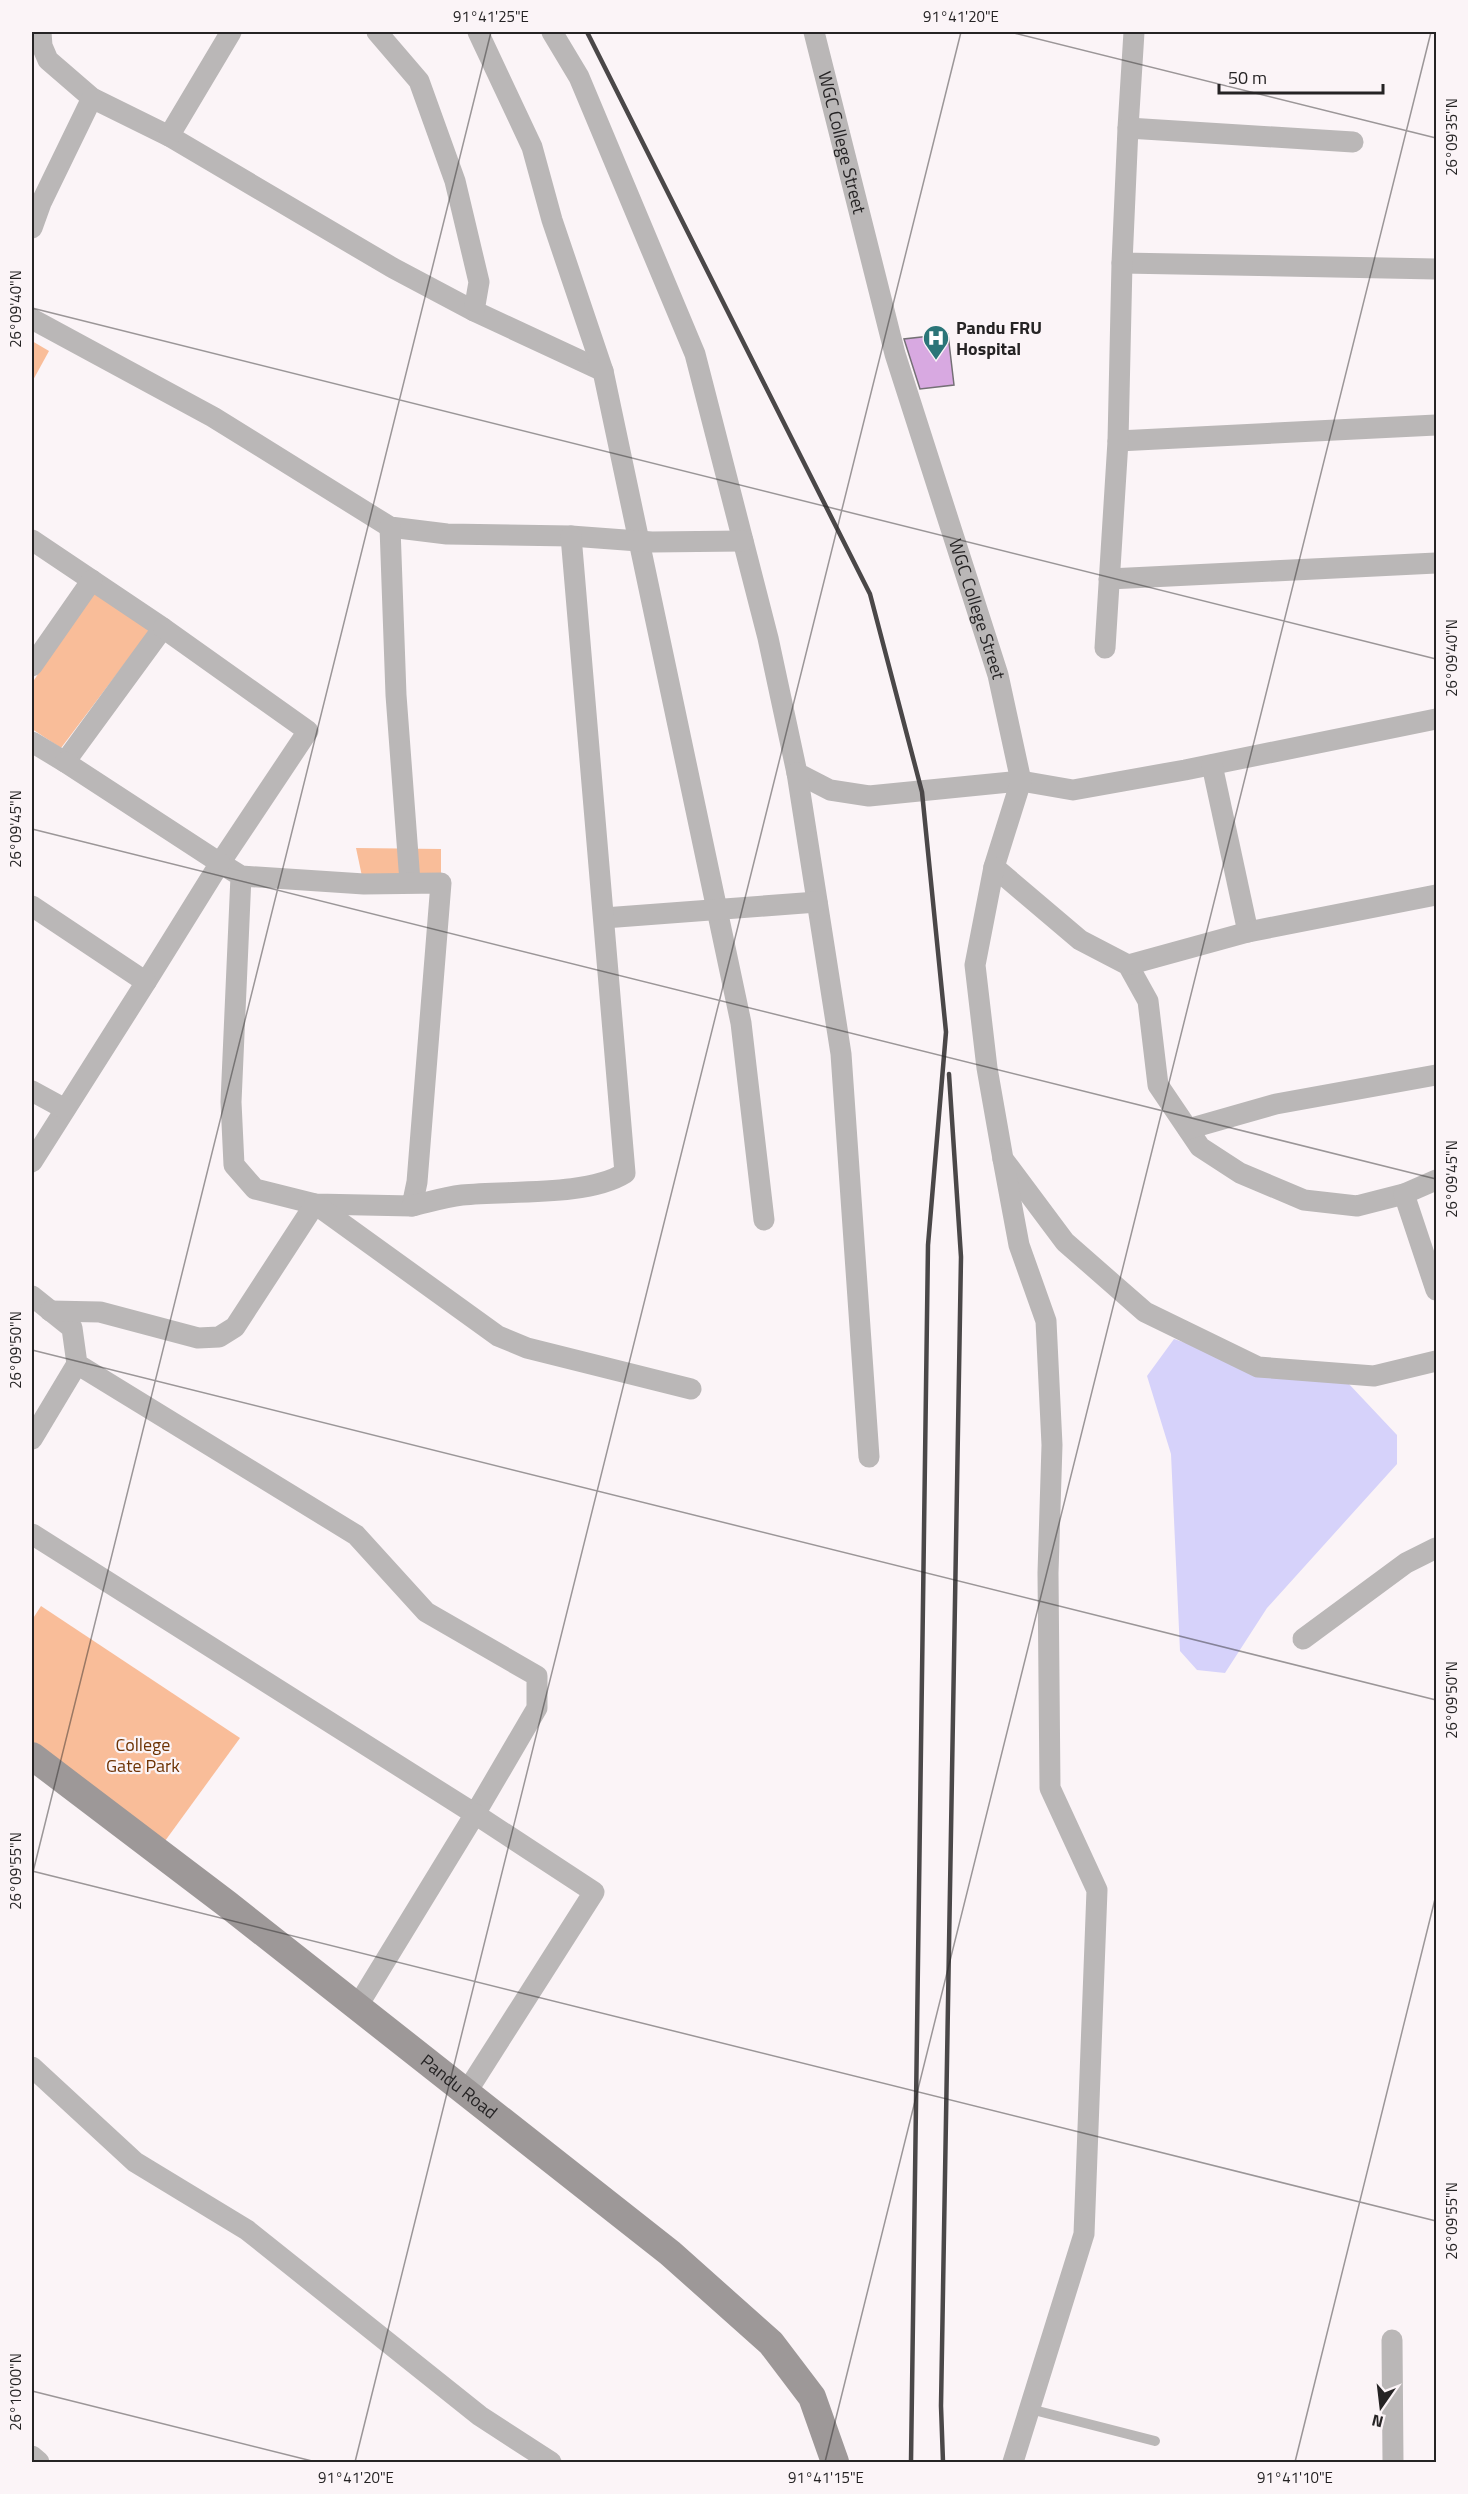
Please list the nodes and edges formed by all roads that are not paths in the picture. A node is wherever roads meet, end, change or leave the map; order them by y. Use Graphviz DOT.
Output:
graph roads {
  1 [pos="231,32"];
  2 [pos="377,32"];
  3 [pos="478,32"];
  4 [pos="552,32"];
  5 [pos="814,32"];
  6 [pos="1134,32"];
  7 [pos="38,40"];
  8 [pos="92,98"];
  9 [pos="1128,128"];
  10 [pos="170,136"];
  11 [pos="1353,142"];
  12 [pos="32,228"];
  13 [pos="1122,263"];
  14 [pos="1437,269"];
  15 [pos="474,311"];
  16 [pos="32,319"];
  17 [pos="603,371"];
  18 [pos="1437,425"];
  19 [pos="1118,441"];
  20 [pos="390,527"];
  21 [pos="570,536"];
  22 [pos="32,540"];
  23 [pos="638,541"];
  24 [pos="743,541"];
  25 [pos="1437,563"];
  26 [pos="1109,579"];
  27 [pos="92,580"];
  28 [pos="163,628"];
  29 [pos="1105,648"];
  30 [pos="32,666"];
  31 [pos="1437,719"];
  32 [pos="32,742"];
  33 [pos="65,762"];
  34 [pos="1212,765"];
  35 [pos="797,773"];
  36 [pos="1021,781"];
  37 [pos="220,863"];
  38 [pos="994,867"];
  39 [pos="241,876"];
  40 [pos="410,882"];
  41 [pos="1437,895"];
  42 [pos="817,902"];
  43 [pos="32,906"];
  44 [pos="718,910"];
  45 [pos="604,918"];
  46 [pos="1248,933"];
  47 [pos="1128,965"];
  48 [pos="146,982"];
  49 [pos="1437,1075"];
  50 [pos="32,1091"];
  51 [pos="65,1109"];
  52 [pos="1188,1129"];
  53 [pos="1003,1159"];
  54 [pos="32,1162"];
  55 [pos="1437,1180"];
  56 [pos="1404,1194"];
  57 [pos="315,1204"];
  58 [pos="412,1206"];
  59 [pos="764,1220"];
  60 [pos="1437,1290"];
  61 [pos="32,1296"];
  62 [pos="50,1311"];
  63 [pos="1437,1361"];
  64 [pos="77,1364"];
  65 [pos="691,1389"];
  66 [pos="32,1439"];
  67 [pos="869,1457"];
  68 [pos="32,1534"];
  69 [pos="1437,1548"];
  70 [pos="1303,1639"];
  71 [pos="32,1756"];
  72 [pos="475,1814"];
  73 [pos="357,2007"];
  74 [pos="32,2067"];
  75 [pos="466,2093"];
  76 [pos="1392,2340"];
  77 [pos="1030,2409"];
  78 [pos="1155,2441"];
  79 [pos="32,2456"];
  80 [pos="39,2463"];
  81 [pos="551,2463"];
  82 [pos="835,2463"];
  83 [pos="1013,2463"];
  84 [pos="1393,2463"];
  1 -- 10 [label="street"];
  2 -- 15 [label="street"];
  3 -- 17 [label="street"];
  4 -- 24 [label="street"];
  5 -- 36 [label="street, WGC College Street"];
  6 -- 9 [label="street"];
  7 -- 8 [label="street"];
  8 -- 10 [label="street"];
  8 -- 12 [label="street"];
  9 -- 11 [label="street"];
  9 -- 13 [label="street"];
  10 -- 15 [label="street"];
  13 -- 14 [label="street"];
  13 -- 19 [label="street"];
  15 -- 17 [label="street"];
  16 -- 20 [label="street"];
  17 -- 23 [label="street"];
  18 -- 19 [label="street"];
  19 -- 26 [label="street"];
  20 -- 21 [label="street"];
  20 -- 40 [label="street"];
  21 -- 23 [label="street"];
  21 -- 45 [label="street"];
  22 -- 27 [label="street"];
  23 -- 24 [label="street"];
  23 -- 44 [label="street"];
  24 -- 35 [label="street"];
  25 -- 26 [label="street"];
  26 -- 29 [label="street"];
  27 -- 28 [label="street"];
  27 -- 30 [label="street"];
  28 -- 33 [label="street"];
  28 -- 37 [label="street"];
  31 -- 34 [label="street"];
  32 -- 33 [label="street"];
  33 -- 37 [label="street"];
  34 -- 36 [label="street"];
  34 -- 46 [label="street"];
  35 -- 36 [label="street"];
  35 -- 42 [label="street"];
  36 -- 38 [label="street"];
  37 -- 39 [label="street"];
  37 -- 48 [label="street"];
  38 -- 47 [label="street"];
  38 -- 53 [label="street"];
  39 -- 40 [label="street"];
  39 -- 57 [label="street"];
  40 -- 58 [label="street"];
  41 -- 46 [label="street"];
  42 -- 44 [label="street"];
  42 -- 67 [label="street"];
  43 -- 48 [label="street"];
  44 -- 45 [label="street"];
  44 -- 59 [label="street"];
  45 -- 58 [label="street"];
  46 -- 47 [label="street"];
  47 -- 52 [label="street"];
  48 -- 51 [label="street"];
  49 -- 52 [label="street"];
  50 -- 51 [label="street"];
  51 -- 54 [label="street"];
  52 -- 56 [label="street"];
  53 -- 63 [label="street"];
  53 -- 77 [label="street"];
  55 -- 56 [label="street"];
  56 -- 60 [label="street"];
  57 -- 58 [label="street"];
  57 -- 62 [label="street"];
  57 -- 65 [label="street"];
  61 -- 62 [label="street"];
  62 -- 64 [label="street"];
  64 -- 66 [label="street"];
  64 -- 72 [label="street"];
  68 -- 72 [label="street"];
  69 -- 70 [label="street"];
  71 -- 73 [label="street, Pandu Road"];
  72 -- 73 [label="street"];
  72 -- 75 [label="street"];
  73 -- 75 [label="street, Pandu Road"];
  74 -- 81 [label="street"];
  75 -- 82 [label="street, Pandu Road"];
  76 -- 84 [label="street"];
  77 -- 78 [label="lane"];
  77 -- 83 [label="street"];
  79 -- 80 [label="street"];
}
